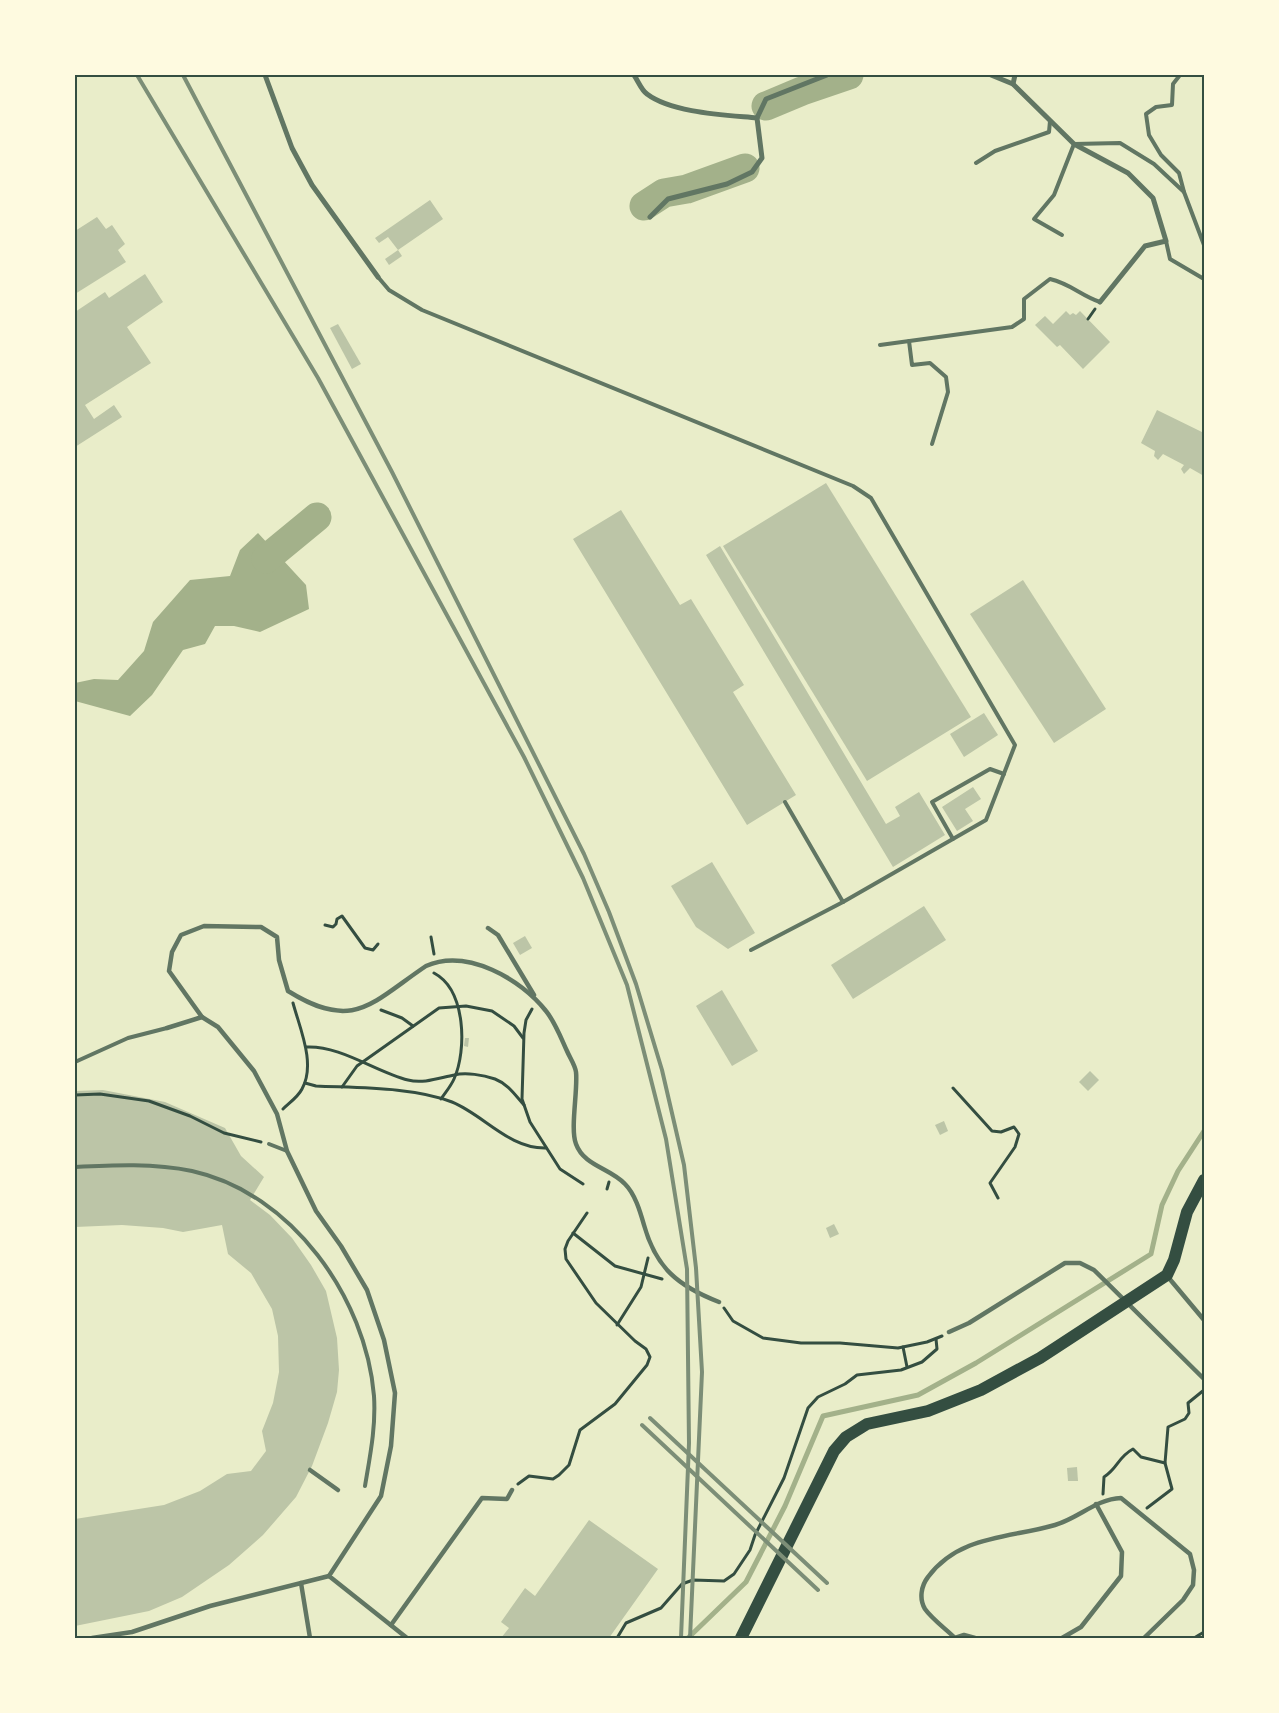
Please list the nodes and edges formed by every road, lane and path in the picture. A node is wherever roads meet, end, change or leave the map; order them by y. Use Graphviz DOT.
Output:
graph roads {
  1 [pos="265,75"];
  2 [pos="634,75"];
  3 [pos="827,75"];
  4 [pos="991,75"];
  5 [pos="1015,75"];
  6 [pos="1180,75"];
  7 [pos="1012,84"];
  8 [pos="757,118"];
  9 [pos="1050,121"];
  10 [pos="1074,144"];
  11 [pos="976,164"];
  12 [pos="1184,192"];
  13 [pos="650,217"];
  14 [pos="1062,235"];
  15 [pos="1166,241"];
  16 [pos="1204,245"];
  17 [pos="378,277"];
  18 [pos="1204,279"];
  19 [pos="1100,302"];
  20 [pos="909,341"];
  21 [pos="880,345"];
  22 [pos="932,444"];
  23 [pos="1004,774"];
  24 [pos="785,802"];
  25 [pos="953,839"];
  26 [pos="843,902"];
  27 [pos="325,925"];
  28 [pos="488,928"];
  29 [pos="431,937"];
  30 [pos="378,944"];
  31 [pos="751,950"];
  32 [pos="435,962"];
  33 [pos="424,968"];
  34 [pos="288,991"];
  35 [pos="538,1003"];
  36 [pos="368,1005"];
  37 [pos="458,1006"];
  38 [pos="202,1017"];
  39 [pos="414,1026"];
  40 [pos="167,1028"];
  41 [pos="523,1038"];
  42 [pos="306,1047"];
  43 [pos="75,1062"];
  44 [pos="362,1062"];
  45 [pos="455,1074"];
  46 [pos="305,1083"];
  47 [pos="342,1087"];
  48 [pos="953,1088"];
  49 [pos="75,1095"];
  50 [pos="441,1099"];
  51 [pos="524,1105"];
  52 [pos="277,1114"];
  53 [pos="269,1144"];
  54 [pos="546,1148"];
  55 [pos="287,1151"];
  56 [pos="75,1167"];
  57 [pos="1204,1180"];
  58 [pos="583,1184"];
  59 [pos="998,1198"];
  60 [pos="587,1213"];
  61 [pos="573,1233"];
  62 [pos="652,1248"];
  63 [pos="643,1274"];
  64 [pos="1167,1275"];
  65 [pos="678,1282"];
  66 [pos="719,1302"];
  67 [pos="1204,1320"];
  68 [pos="617,1324"];
  69 [pos="949,1332"];
  70 [pos="902,1347"];
  71 [pos="907,1367"];
  72 [pos="1204,1379"];
  73 [pos="1204,1390"];
  74 [pos="1165,1463"];
  75 [pos="310,1470"];
  76 [pos="365,1486"];
  77 [pos="338,1490"];
  78 [pos="512,1490"];
  79 [pos="1102,1502"];
  80 [pos="1096,1504"];
  81 [pos="1141,1512"];
  82 [pos="329,1576"];
  83 [pos="300,1583"];
  84 [pos="391,1625"];
  85 [pos="1204,1632"];
  86 [pos="122,1636"];
  87 [pos="92,1638"];
  88 [pos="310,1638"];
  89 [pos="407,1638"];
  90 [pos="617,1638"];
  91 [pos="741,1638"];
  92 [pos="955,1638"];
  93 [pos="975,1638"];
  94 [pos="1062,1638"];
  95 [pos="1144,1638"];
  96 [pos="1194,1638"];
  1 -- 17 [label="street"];
  2 -- 8 [label="street"];
  3 -- 8 [label="street"];
  4 -- 7 [label="street"];
  5 -- 7 [label="street"];
  6 -- 12 [label="lane"];
  7 -- 9 [label="street"];
  8 -- 13 [label="street"];
  9 -- 10 [label="street"];
  9 -- 11 [label="lane"];
  10 -- 12 [label="lane"];
  10 -- 14 [label="lane"];
  10 -- 15 [label="street"];
  12 -- 16 [label="lane"];
  15 -- 18 [label="lane"];
  15 -- 19 [label="street"];
  17 -- 23 [label="lane"];
  19 -- 20 [label="lane"];
  20 -- 21 [label="lane"];
  20 -- 22 [label="lane"];
  23 -- 25 [label="lane"];
  23 -- 25 [label="lane"];
  24 -- 26 [label="lane"];
  25 -- 26 [label="lane"];
  26 -- 31 [label="lane"];
  27 -- 30 [label="path"];
  28 -- 35 [label="street"];
  29 -- 32 [label="path"];
  32 -- 33 [label="street"];
  32 -- 35 [label="street"];
  33 -- 36 [label="street"];
  33 -- 37 [label="path"];
  34 -- 36 [label="street"];
  34 -- 38 [label="street"];
  34 -- 42 [label="path"];
  35 -- 41 [label="path"];
  35 -- 62 [label="street"];
  36 -- 39 [label="path"];
  37 -- 39 [label="path"];
  37 -- 41 [label="path"];
  37 -- 45 [label="path"];
  38 -- 40 [label="street"];
  38 -- 52 [label="street"];
  39 -- 44 [label="path"];
  40 -- 43 [label="lane"];
  41 -- 51 [label="path"];
  42 -- 44 [label="path"];
  42 -- 46 [label="path"];
  44 -- 45 [label="path"];
  44 -- 47 [label="path"];
  45 -- 50 [label="path"];
  45 -- 51 [label="path"];
  46 -- 47 [label="path"];
  46 -- 52 [label="path"];
  47 -- 50 [label="path"];
  48 -- 59 [label="path"];
  49 -- 53 [label="path"];
  50 -- 54 [label="path"];
  51 -- 54 [label="path"];
  52 -- 55 [label="street"];
  53 -- 55 [label="lane"];
  54 -- 58 [label="path"];
  55 -- 82 [label="street"];
  56 -- 76 [label="lane"];
  57 -- 64 [label="main road"];
  60 -- 61 [label="path"];
  61 -- 63 [label="path"];
  61 -- 68 [label="path"];
  62 -- 63 [label="path"];
  62 -- 65 [label="street"];
  63 -- 65 [label="path"];
  63 -- 68 [label="path"];
  64 -- 67 [label="street"];
  64 -- 91 [label="main road"];
  65 -- 66 [label="street"];
  66 -- 70 [label="path"];
  68 -- 78 [label="path"];
  69 -- 72 [label="street"];
  70 -- 71 [label="path"];
  70 -- 71 [label="path"];
  71 -- 90 [label="path"];
  73 -- 74 [label="path"];
  74 -- 79 [label="path"];
  74 -- 81 [label="path"];
  75 -- 77 [label="street"];
  78 -- 84 [label="street"];
  79 -- 80 [label="street"];
  79 -- 81 [label="street"];
  80 -- 92 [label="street"];
  80 -- 94 [label="street"];
  81 -- 95 [label="street"];
  82 -- 83 [label="street"];
  82 -- 84 [label="street"];
  83 -- 86 [label="street"];
  83 -- 88 [label="street"];
  84 -- 89 [label="street"];
  85 -- 96 [label="path"];
  86 -- 87 [label="street"];
  92 -- 93 [label="street"];
}
